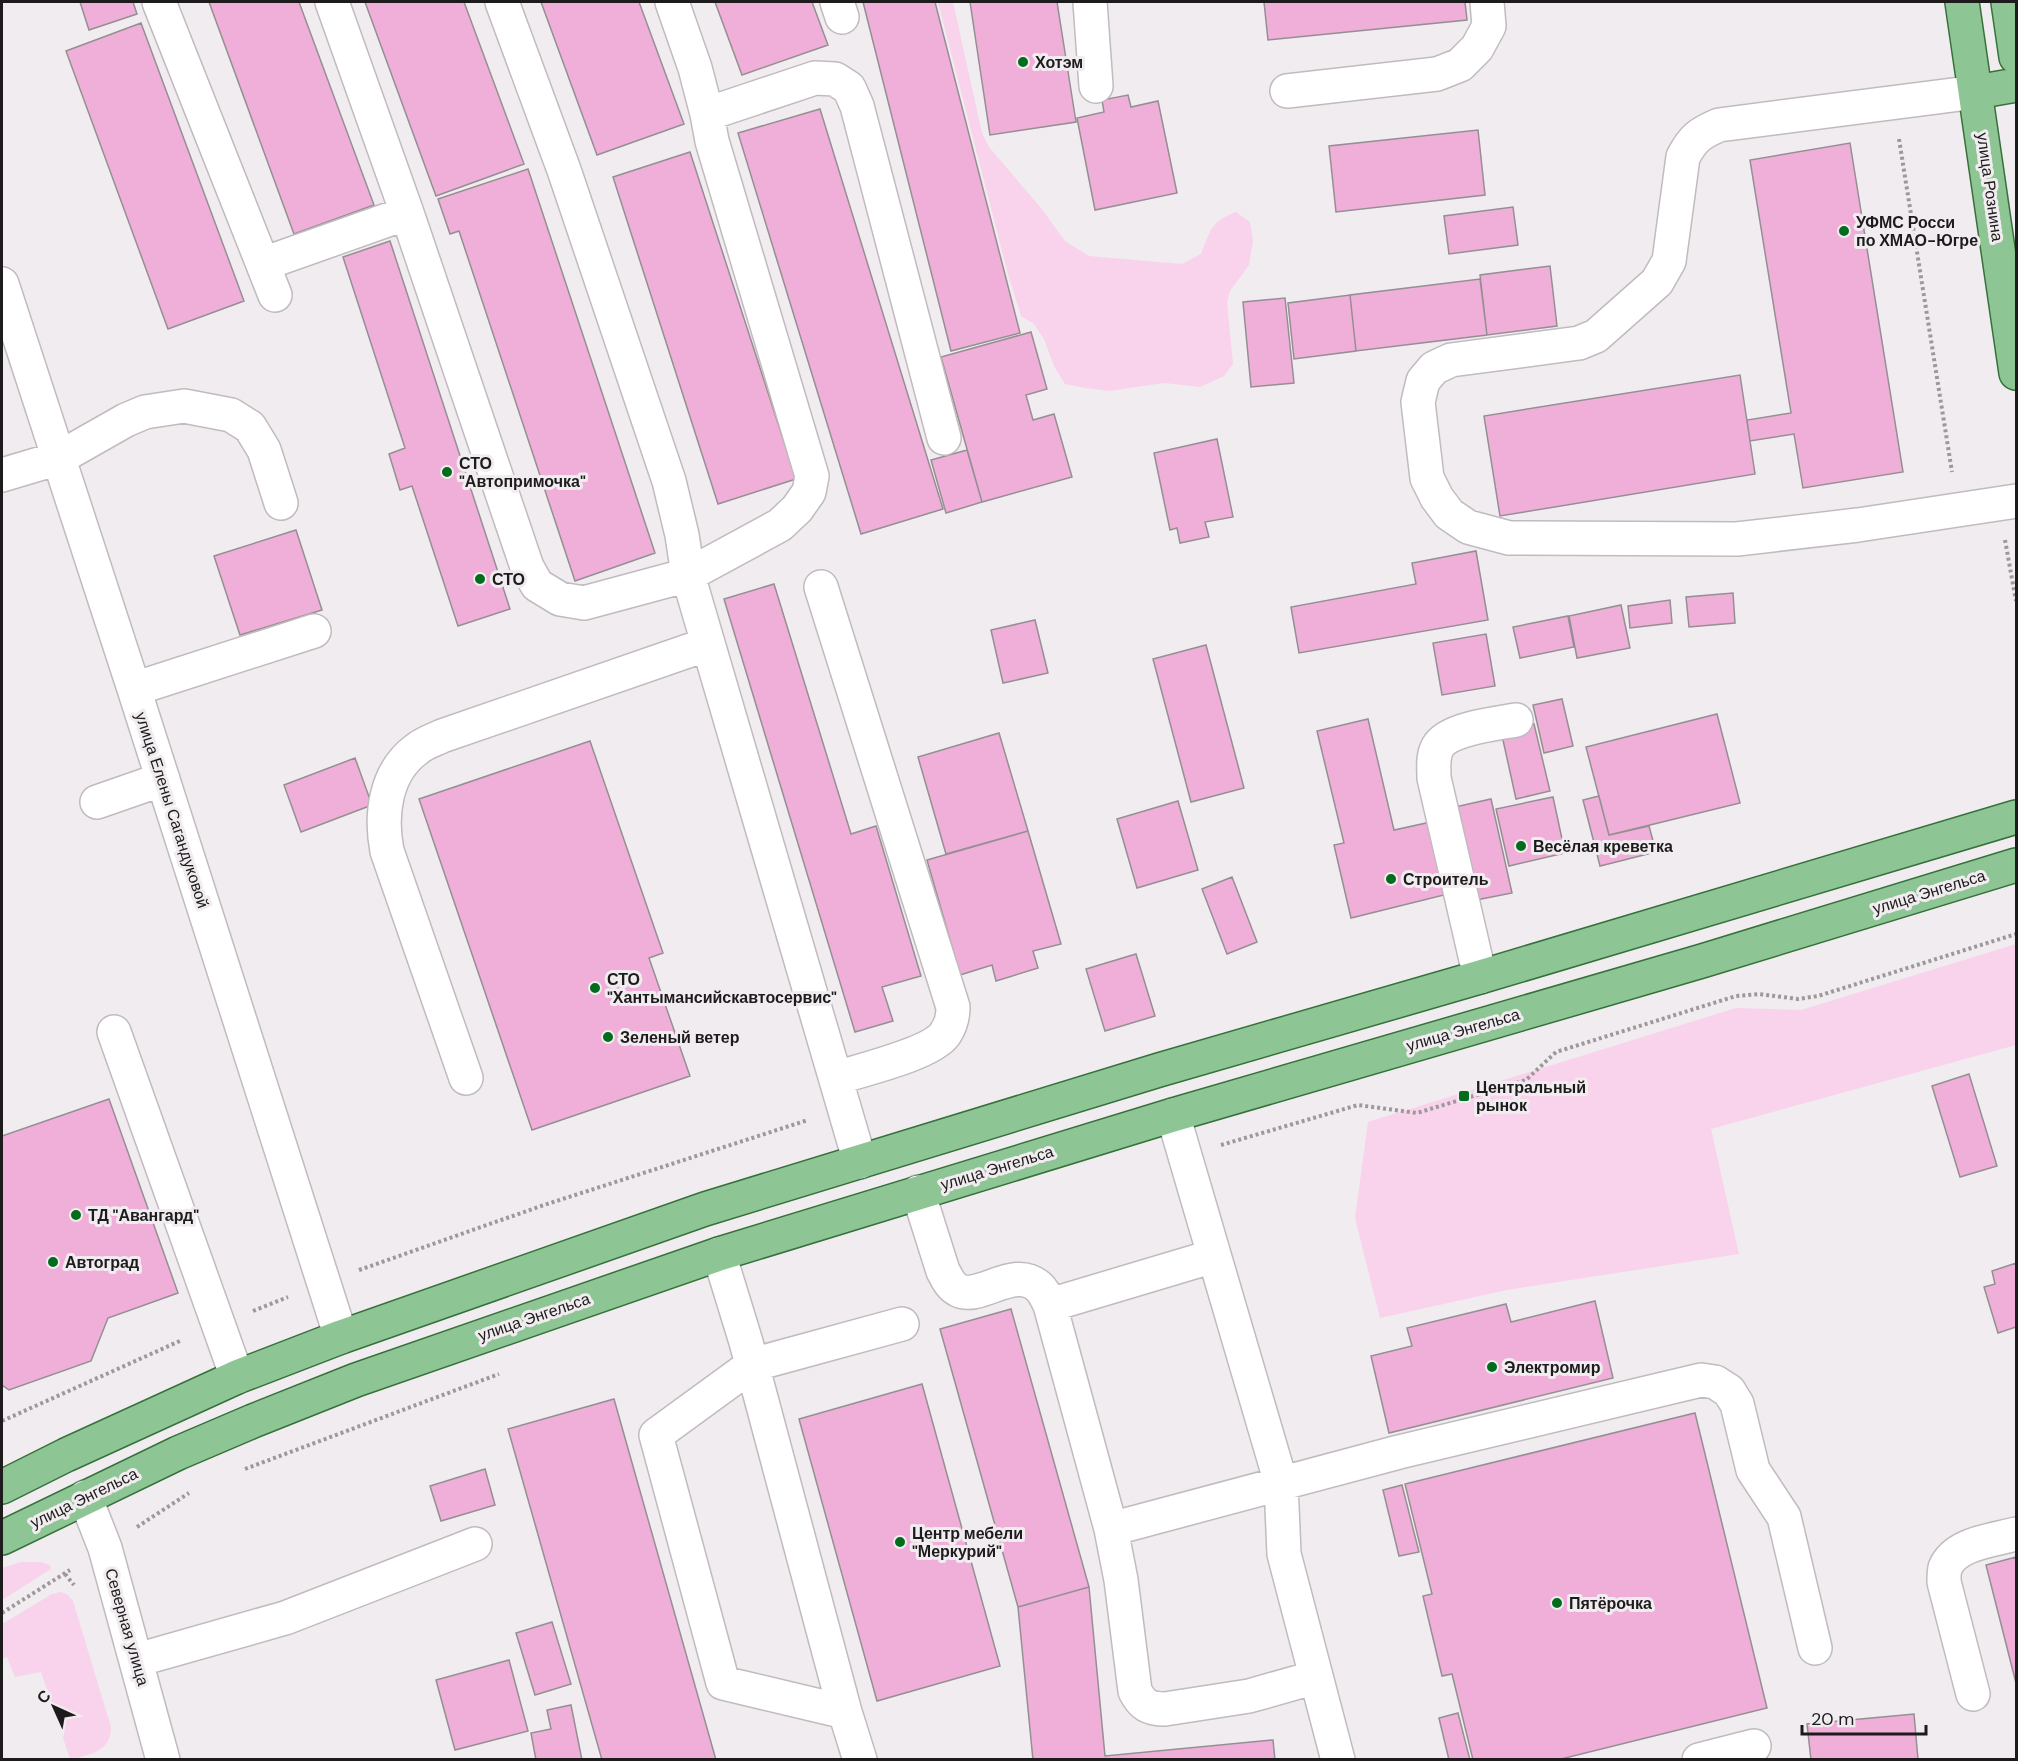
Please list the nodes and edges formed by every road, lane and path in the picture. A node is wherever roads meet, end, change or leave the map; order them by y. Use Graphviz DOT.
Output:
graph roads {
  1 [pos="159,2"];
  2 [pos="332,2"];
  3 [pos="502,2"];
  4 [pos="672,2"];
  5 [pos="1090,2"];
  6 [pos="1487,2"];
  7 [pos="1962,2"];
  8 [pos="2008,2"];
  9 [pos="2016,57"];
  10 [pos="2016,85"];
  11 [pos="1096,86"];
  12 [pos="1287,91"];
  13 [pos="1977,92"];
  14 [pos="1912,100"];
  15 [pos="707,114"];
  16 [pos="407,213"];
  17 [pos="263,264"];
  18 [pos="2,284"];
  19 [pos="274,295"];
  20 [pos="2016,373"];
  21 [pos="944,438"];
  22 [pos="59,458"];
  23 [pos="2,475"];
  24 [pos="2016,501"];
  25 [pos="281,502"];
  26 [pos="1981,507"];
  27 [pos="688,575"];
  28 [pos="821,587"];
  29 [pos="2016,601"];
  30 [pos="314,631"];
  31 [pos="708,644"];
  32 [pos="134,689"];
  33 [pos="1516,720"];
  34 [pos="163,779"];
  35 [pos="98,802"];
  36 [pos="2016,817"];
  37 [pos="2016,866"];
  38 [pos="2016,934"];
  39 [pos="1480,977"];
  40 [pos="114,1032"];
  41 [pos="466,1078"];
  42 [pos="836,1078"];
  43 [pos="1173,1115"];
  44 [pos="1184,1155"];
  45 [pos="860,1161"];
  46 [pos="918,1192"];
  47 [pos="705,1209"];
  48 [pos="719,1254"];
  49 [pos="1214,1256"];
  50 [pos="1050,1305"];
  51 [pos="902,1324"];
  52 [pos="341,1336"];
  53 [pos="752,1365"];
  54 [pos="504,1372"];
  55 [pos="237,1377"];
  56 [pos="356,1380"];
  57 [pos="253,1421"];
  58 [pos="66,1455"];
  59 [pos="236,1473"];
  60 [pos="1281,1483"];
  61 [pos="2,1487"];
  62 [pos="196,1490"];
  63 [pos="85,1497"];
  64 [pos="135,1528"];
  65 [pos="1111,1529"];
  66 [pos="2016,1534"];
  67 [pos="2,1538"];
  68 [pos="475,1544"];
  69 [pos="65,1574"];
  70 [pos="2,1613"];
  71 [pos="1815,1647"];
  72 [pos="137,1660"];
  73 [pos="1316,1677"];
  74 [pos="1973,1694"];
  75 [pos="845,1712"];
  76 [pos="1754,1746"];
  77 [pos="163,1759"];
  78 [pos="860,1760"];
  79 [pos="1338,1760"];
  80 [pos="1699,1760"];
  1 -- 17 [label="street"];
  2 -- 16 [label="street"];
  3 -- 27 [label="street"];
  4 -- 15 [label="street"];
  5 -- 11 [label="street"];
  6 -- 12 [label="street"];
  7 -- 13 [label="main road, улица Рознина"];
  8 -- 9 [label="main road"];
  10 -- 13 [label="main road"];
  13 -- 14 [label="street"];
  13 -- 20 [label="main road, улица Рознина"];
  14 -- 26 [label="path"];
  14 -- 26 [label="street"];
  15 -- 21 [label="street"];
  15 -- 27 [label="street"];
  16 -- 17 [label="street"];
  16 -- 27 [label="street"];
  17 -- 19 [label="street"];
  18 -- 22 [label="street, улица Елены Сагандуковой"];
  22 -- 23 [label="street"];
  22 -- 25 [label="street"];
  22 -- 32 [label="street, улица Елены Сагандуковой"];
  24 -- 26 [label="street"];
  26 -- 29 [label="path"];
  27 -- 31 [label="street"];
  28 -- 42 [label="street"];
  30 -- 32 [label="street"];
  31 -- 41 [label="street"];
  31 -- 42 [label="street"];
  32 -- 34 [label="street, улица Елены Сагандуковой"];
  33 -- 39 [label="street"];
  34 -- 35 [label="street"];
  34 -- 52 [label="street, улица Елены Сагандуковой"];
  36 -- 39 [label="main road"];
  37 -- 43 [label="main road, улица Энгельса"];
  38 -- 44 [label="path"];
  39 -- 45 [label="main road"];
  40 -- 55 [label="street"];
  42 -- 45 [label="street"];
  43 -- 44 [label="street"];
  43 -- 46 [label="main road, улица Энгельса"];
  44 -- 49 [label="street"];
  45 -- 47 [label="main road"];
  46 -- 48 [label="main road, улица Энгельса"];
  46 -- 50 [label="street"];
  47 -- 48 [label="main road"];
  47 -- 52 [label="main road"];
  48 -- 53 [label="street"];
  48 -- 56 [label="main road, улица Энгельса"];
  49 -- 50 [label="street"];
  49 -- 60 [label="street"];
  50 -- 65 [label="street"];
  51 -- 53 [label="street"];
  52 -- 55 [label="main road"];
  52 -- 56 [label="main road"];
  53 -- 75 [label="street"];
  53 -- 75 [label="street"];
  54 -- 59 [label="path"];
  55 -- 57 [label="main road"];
  55 -- 58 [label="main road"];
  56 -- 57 [label="main road, улица Энгельса"];
  57 -- 63 [label="main road, улица Энгельса"];
  58 -- 61 [label="main road"];
  58 -- 63 [label="main road"];
  60 -- 65 [label="street"];
  60 -- 71 [label="street"];
  60 -- 73 [label="street"];
  62 -- 64 [label="path"];
  63 -- 67 [label="main road, улица Энгельса"];
  63 -- 72 [label="street, Северная улица"];
  65 -- 73 [label="street"];
  66 -- 74 [label="street"];
  68 -- 72 [label="street"];
  69 -- 70 [label="path"];
  72 -- 77 [label="street, Северная улица"];
  73 -- 79 [label="street"];
  75 -- 78 [label="street"];
  76 -- 80 [label="street"];
}
